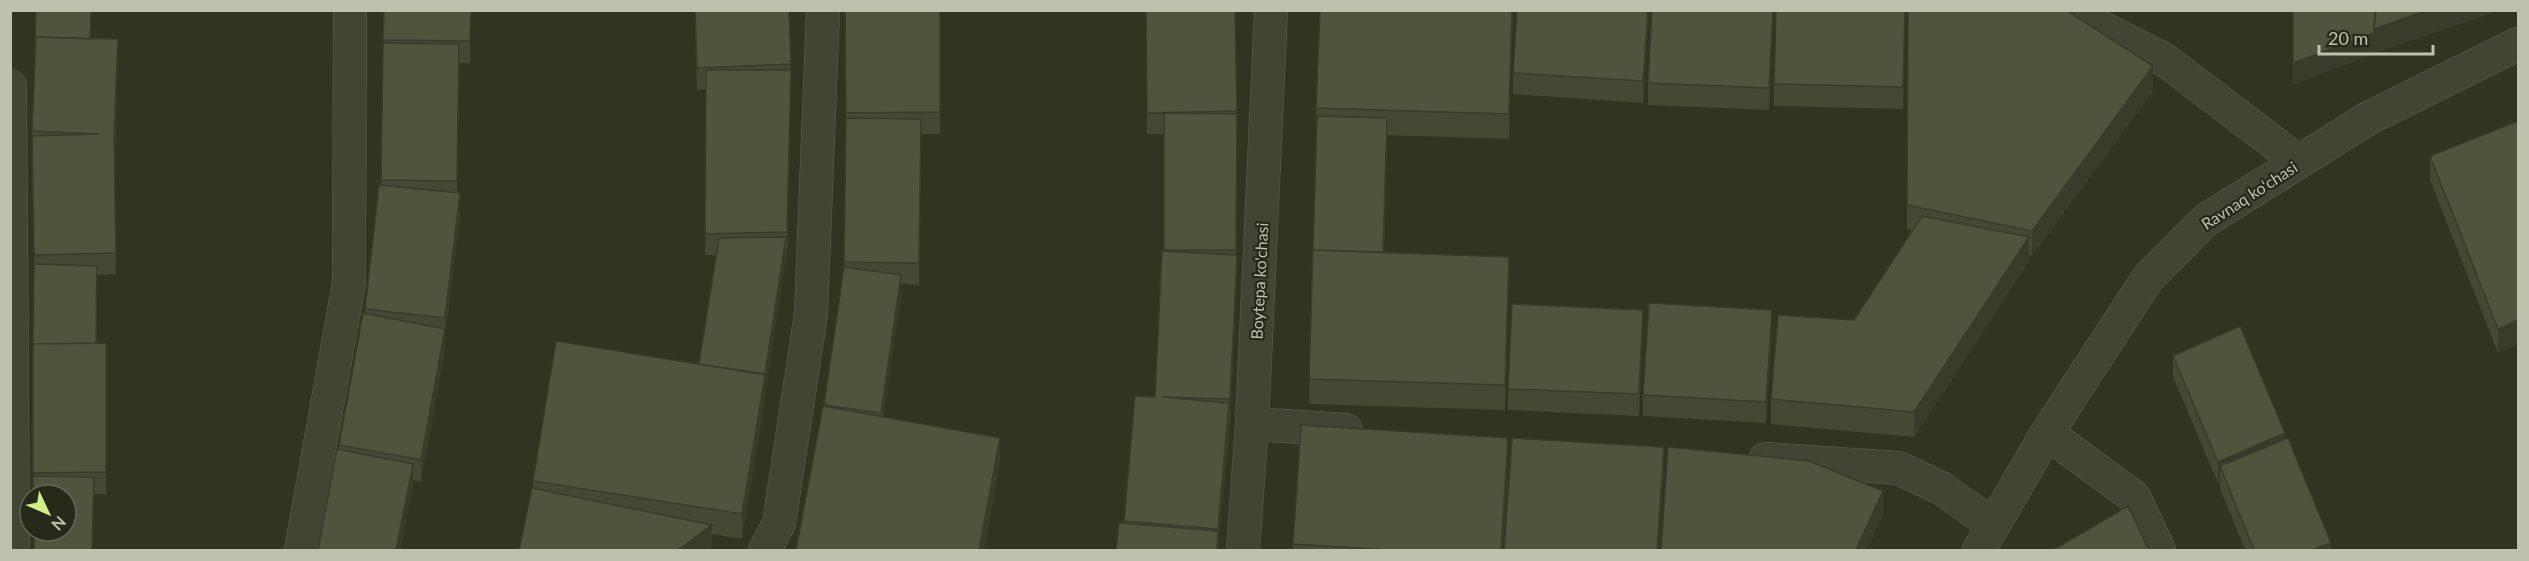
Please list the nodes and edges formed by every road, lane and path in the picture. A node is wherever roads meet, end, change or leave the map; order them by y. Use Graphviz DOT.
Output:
graph roads {
  1 [pos="350,10"];
  2 [pos="823,10"];
  3 [pos="1271,10"];
  4 [pos="2008,10"];
  5 [pos="2518,44"];
  6 [pos="10,86"];
  7 [pos="2299,162"];
  8 [pos="1252,424"];
  9 [pos="1372,432"];
  10 [pos="2047,433"];
  11 [pos="1731,456"];
  12 [pos="1986,538"];
  13 [pos="13,550"];
  14 [pos="301,550"];
  15 [pos="765,550"];
  16 [pos="1243,550"];
  17 [pos="2159,550"];
  1 -- 14 [label="street"];
  2 -- 15 [label="street"];
  3 -- 8 [label="street, Boytepa ko'chasi"];
  4 -- 7 [label="street"];
  5 -- 7 [label="street, Ravnaq ko‘chasi"];
  6 -- 13 [label="street"];
  7 -- 10 [label="street, Ravnaq ko‘chasi"];
  8 -- 9 [label="street"];
  8 -- 16 [label="street, Boytepa ko'chasi"];
  10 -- 12 [label="street, Ravnaq ko‘chasi"];
  10 -- 17 [label="street"];
  11 -- 12 [label="street"];
}
